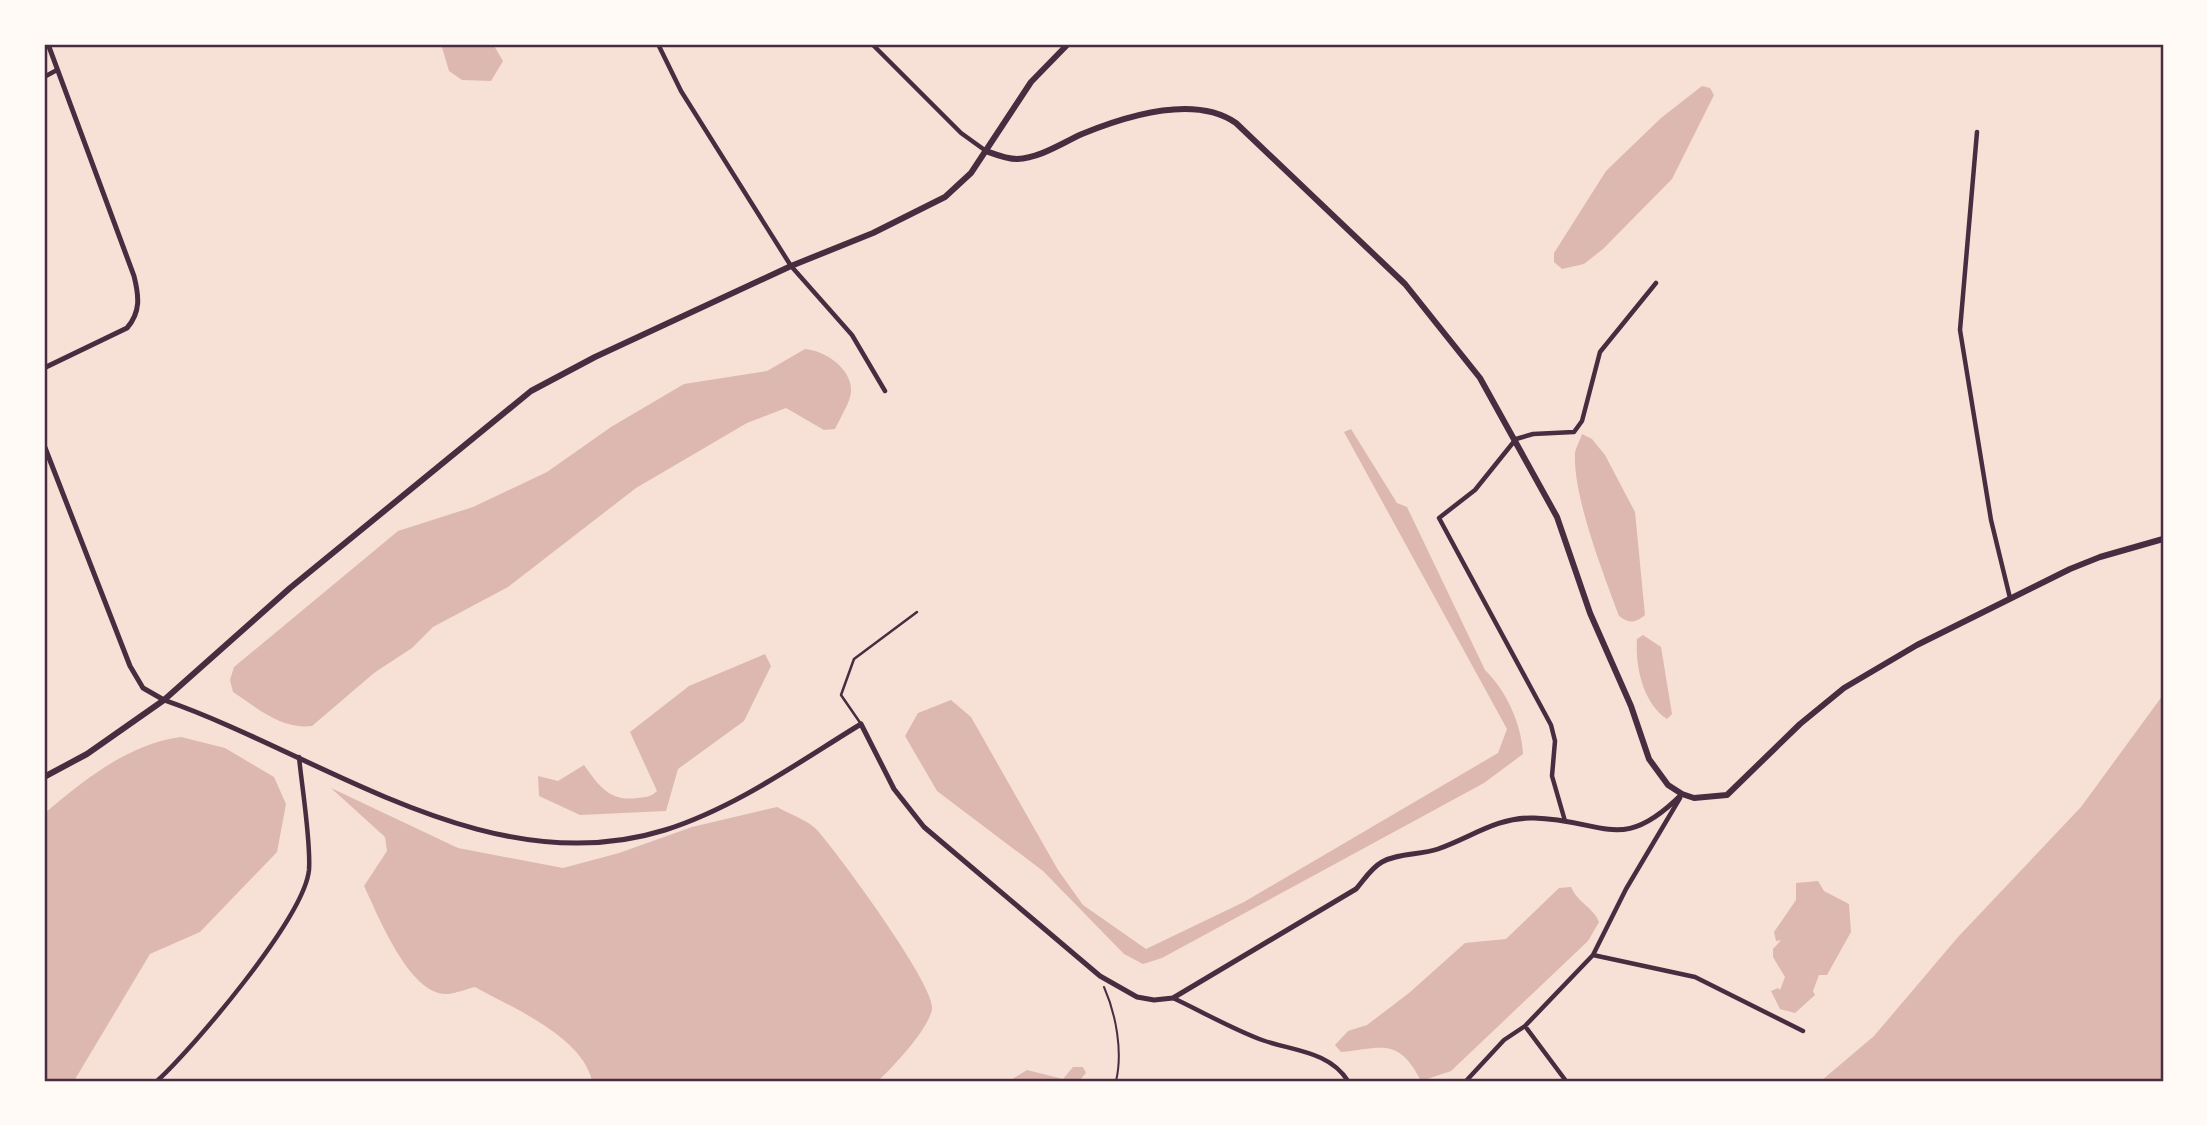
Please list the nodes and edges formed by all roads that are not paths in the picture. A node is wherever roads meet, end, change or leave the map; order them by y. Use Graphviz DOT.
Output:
graph roads {
  1 [pos="48,44"];
  2 [pos="658,44"];
  3 [pos="872,44"];
  4 [pos="1068,44"];
  5 [pos="57,70"];
  6 [pos="44,77"];
  7 [pos="1977,132"];
  8 [pos="986,151"];
  9 [pos="791,266"];
  10 [pos="1656,283"];
  11 [pos="44,368"];
  12 [pos="885,391"];
  13 [pos="1516,439"];
  14 [pos="44,445"];
  15 [pos="2163,539"];
  16 [pos="2010,598"];
  17 [pos="917,612"];
  18 [pos="163,700"];
  19 [pos="861,724"];
  20 [pos="299,757"];
  21 [pos="44,777"];
  22 [pos="1682,794"];
  23 [pos="1566,823"];
  24 [pos="1593,955"];
  25 [pos="1174,998"];
  26 [pos="1525,1026"];
  27 [pos="1803,1031"];
  28 [pos="157,1081"];
  29 [pos="1348,1081"];
  30 [pos="1466,1081"];
  31 [pos="1566,1081"];
  1 -- 5 [label="street"];
  2 -- 9 [label="street"];
  3 -- 8 [label="street"];
  4 -- 8 [label="main road"];
  5 -- 6 [label="street"];
  5 -- 11 [label="street"];
  7 -- 16 [label="street"];
  8 -- 9 [label="main road"];
  8 -- 13 [label="main road"];
  9 -- 12 [label="street"];
  9 -- 18 [label="main road"];
  10 -- 13 [label="street"];
  13 -- 22 [label="main road"];
  13 -- 23 [label="street"];
  14 -- 18 [label="street"];
  15 -- 16 [label="main road"];
  16 -- 22 [label="main road"];
  17 -- 19 [label="lane"];
  18 -- 20 [label="street"];
  18 -- 21 [label="main road"];
  19 -- 20 [label="street"];
  19 -- 25 [label="street"];
  20 -- 28 [label="street"];
  22 -- 23 [label="street"];
  22 -- 24 [label="street"];
  23 -- 25 [label="street"];
  24 -- 26 [label="street"];
  24 -- 27 [label="street"];
  25 -- 29 [label="street"];
  26 -- 30 [label="street"];
  26 -- 31 [label="street"];
}
